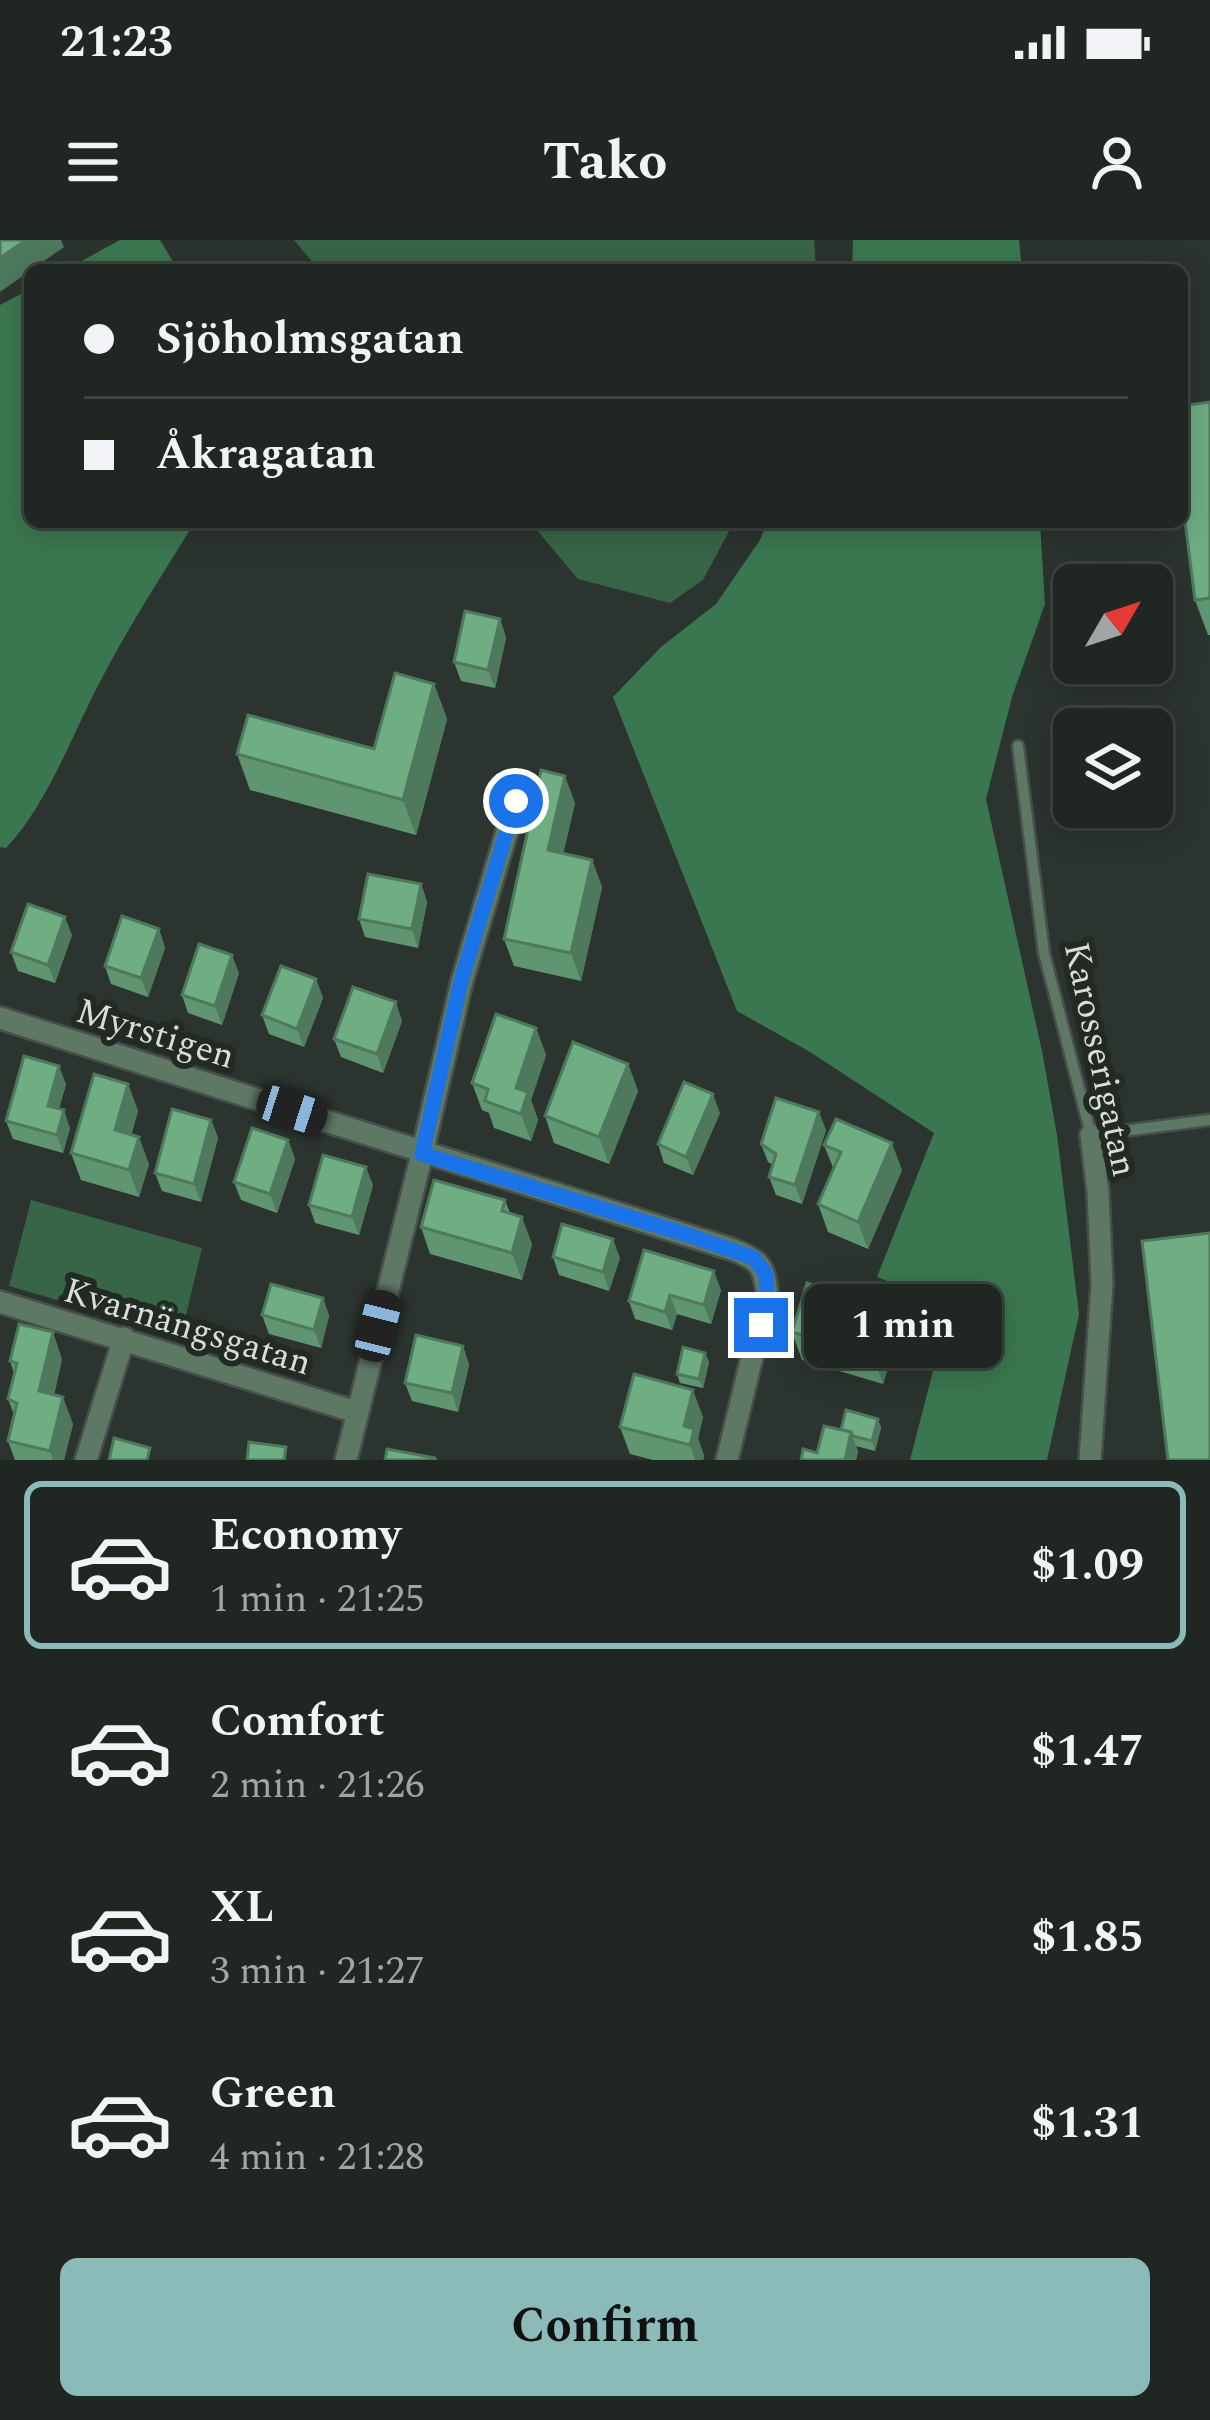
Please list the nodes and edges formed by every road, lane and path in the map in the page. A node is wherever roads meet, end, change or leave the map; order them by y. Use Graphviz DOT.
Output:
graph roads {
  1 [pos="1018,746"];
  2 [pos="516,801"];
  3 [pos="0,1018"];
  4 [pos="1210,1120"];
  5 [pos="1091,1136"];
  6 [pos="422,1154"];
  7 [pos="0,1302"];
  8 [pos="124,1338"];
  9 [pos="356,1412"];
  10 [pos="86,1460"];
  11 [pos="346,1460"];
  12 [pos="727,1460"];
  13 [pos="1090,1460"];
  1 -- 5 [label="lane, Karosserigatan"];
  2 -- 6 [label="street"];
  3 -- 6 [label="street, Myrstigen"];
  4 -- 5 [label="lane"];
  5 -- 13 [label="street, Karosserigatan"];
  6 -- 9 [label="street"];
  6 -- 12 [label="street, Myrstigen"];
  7 -- 8 [label="street, Kvarnängsgatan"];
  8 -- 9 [label="street, Kvarnängsgatan"];
  8 -- 10 [label="street"];
  9 -- 11 [label="street"];
}
